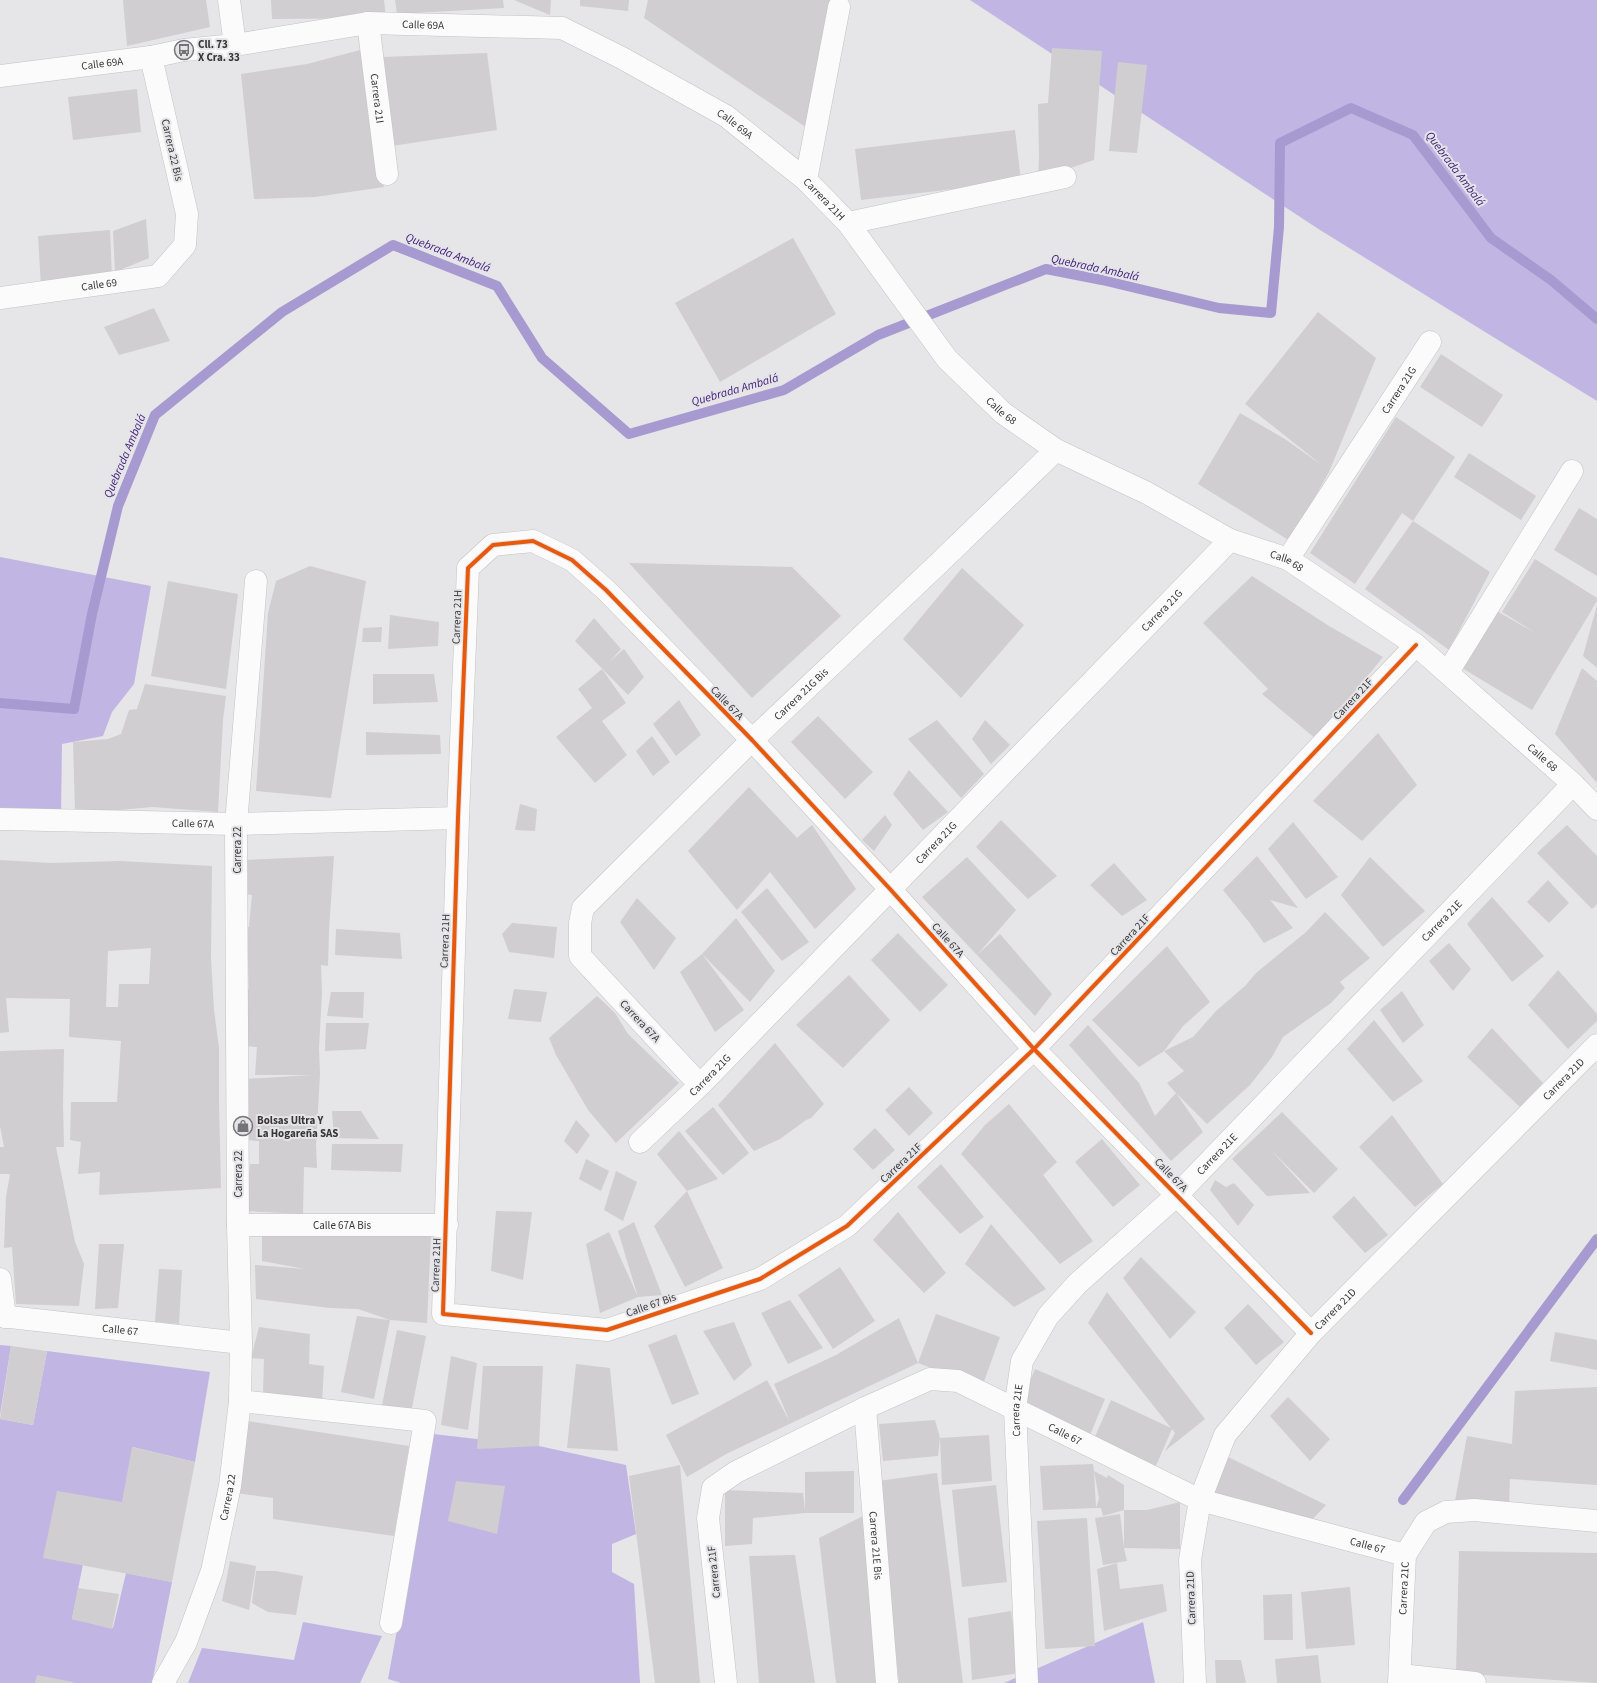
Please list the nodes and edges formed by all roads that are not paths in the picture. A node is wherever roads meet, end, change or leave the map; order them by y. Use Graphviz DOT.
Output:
graph roads {
  1 [pos="229,0"];
  2 [pos="840,7"];
  3 [pos="368,23"];
  4 [pos="235,45"];
  5 [pos="151,57"];
  6 [pos="0,76"];
  7 [pos="387,174"];
  8 [pos="1065,176"];
  9 [pos="806,180"];
  10 [pos="848,223"];
  11 [pos="185,245"];
  12 [pos="0,298"];
  13 [pos="1430,342"];
  14 [pos="947,359"];
  15 [pos="1056,450"];
  16 [pos="1572,471"];
  17 [pos="1230,540"];
  18 [pos="1288,559"];
  19 [pos="468,568"];
  20 [pos="256,581"];
  21 [pos="1416,645"];
  22 [pos="1448,672"];
  23 [pos="752,740"];
  24 [pos="1574,784"];
  25 [pos="1597,809"];
  26 [pos="458,818"];
  27 [pos="0,820"];
  28 [pos="236,824"];
  29 [pos="890,889"];
  30 [pos="580,956"];
  31 [pos="1597,1045"];
  32 [pos="1034,1049"];
  33 [pos="700,1085"];
  34 [pos="640,1142"];
  35 [pos="1177,1195"];
  36 [pos="238,1225"];
  37 [pos="447,1225"];
  38 [pos="847,1226"];
  39 [pos="0,1279"];
  40 [pos="443,1314"];
  41 [pos="3,1316"];
  42 [pos="1311,1333"];
  43 [pos="241,1342"];
  44 [pos="240,1401"];
  45 [pos="866,1408"];
  46 [pos="1014,1409"];
  47 [pos="736,1472"];
  48 [pos="1200,1500"];
  49 [pos="1597,1520"];
  50 [pos="1405,1555"];
  51 [pos="391,1623"];
  52 [pos="1399,1679"];
  53 [pos="163,1683"];
  54 [pos="726,1683"];
  55 [pos="887,1683"];
  56 [pos="1027,1683"];
  57 [pos="1195,1683"];
  58 [pos="1475,1683"];
  1 -- 4 [label="street"];
  2 -- 9 [label="street, Carrera 21H"];
  3 -- 4 [label="street, Calle 69A"];
  3 -- 7 [label="street, Carrera 21I"];
  3 -- 9 [label="street, Calle 69A"];
  4 -- 5 [label="street, Calle 69A"];
  5 -- 6 [label="street, Calle 69A"];
  5 -- 11 [label="street, Carrera 22 Bis"];
  8 -- 10 [label="street"];
  9 -- 10 [label="street, Carrera 21H"];
  10 -- 14 [label="street, Carrera 21H"];
  11 -- 12 [label="street, Calle 69"];
  13 -- 18 [label="street, Carrera 21G"];
  14 -- 15 [label="street, Calle 68"];
  15 -- 17 [label="street, Calle 68"];
  15 -- 23 [label="street, Carrera 21G Bis"];
  16 -- 22 [label="street"];
  17 -- 18 [label="street, Calle 68"];
  17 -- 29 [label="street, Carrera 21G"];
  18 -- 21 [label="street, Calle 68"];
  19 -- 23 [label="street, Calle 67A"];
  19 -- 26 [label="street, Carrera 21H"];
  20 -- 28 [label="street, Carrera 22"];
  21 -- 22 [label="street, Calle 68"];
  21 -- 32 [label="street, Carrera 21F"];
  22 -- 24 [label="street, Calle 68"];
  23 -- 29 [label="street, Calle 67A"];
  23 -- 30 [label="street, Carrera 21G Bis"];
  24 -- 25 [label="street, Calle 68"];
  24 -- 35 [label="street, Carrera 21E"];
  26 -- 28 [label="street, Calle 67A"];
  26 -- 37 [label="street, Carrera 21H"];
  27 -- 28 [label="street, Calle 67A"];
  28 -- 36 [label="street, Carrera 22"];
  29 -- 32 [label="street, Calle 67A"];
  29 -- 33 [label="street, Carrera 21G"];
  30 -- 33 [label="street, Carrera 67A"];
  31 -- 42 [label="street, Carrera 21D"];
  32 -- 35 [label="street, Calle 67A"];
  32 -- 38 [label="street, Carrera 21F"];
  33 -- 34 [label="street, Carrera 21G"];
  35 -- 42 [label="street, Calle 67A"];
  35 -- 46 [label="street, Carrera 21E"];
  36 -- 37 [label="street, Calle 67A Bis"];
  36 -- 43 [label="street, Carrera 22"];
  37 -- 40 [label="street, Carrera 21H"];
  38 -- 40 [label="street, Calle 67 Bis"];
  39 -- 41 [label="street"];
  41 -- 43 [label="street, Calle 67"];
  42 -- 48 [label="street, Carrera 21D"];
  43 -- 44 [label="street, Carrera 22"];
  44 -- 51 [label="street"];
  44 -- 53 [label="street, Carrera 22"];
  45 -- 46 [label="street, Calle 67"];
  45 -- 47 [label="street, Calle 67"];
  45 -- 55 [label="street, Carrera 21E Bis"];
  46 -- 48 [label="street, Calle 67"];
  46 -- 56 [label="street, Carrera 21E"];
  47 -- 54 [label="street, Carrera 21F"];
  48 -- 50 [label="street, Calle 67"];
  48 -- 57 [label="street, Carrera 21D"];
  49 -- 50 [label="street, Carrera 21C"];
  50 -- 52 [label="street, Carrera 21C"];
  52 -- 58 [label="street"];
}
